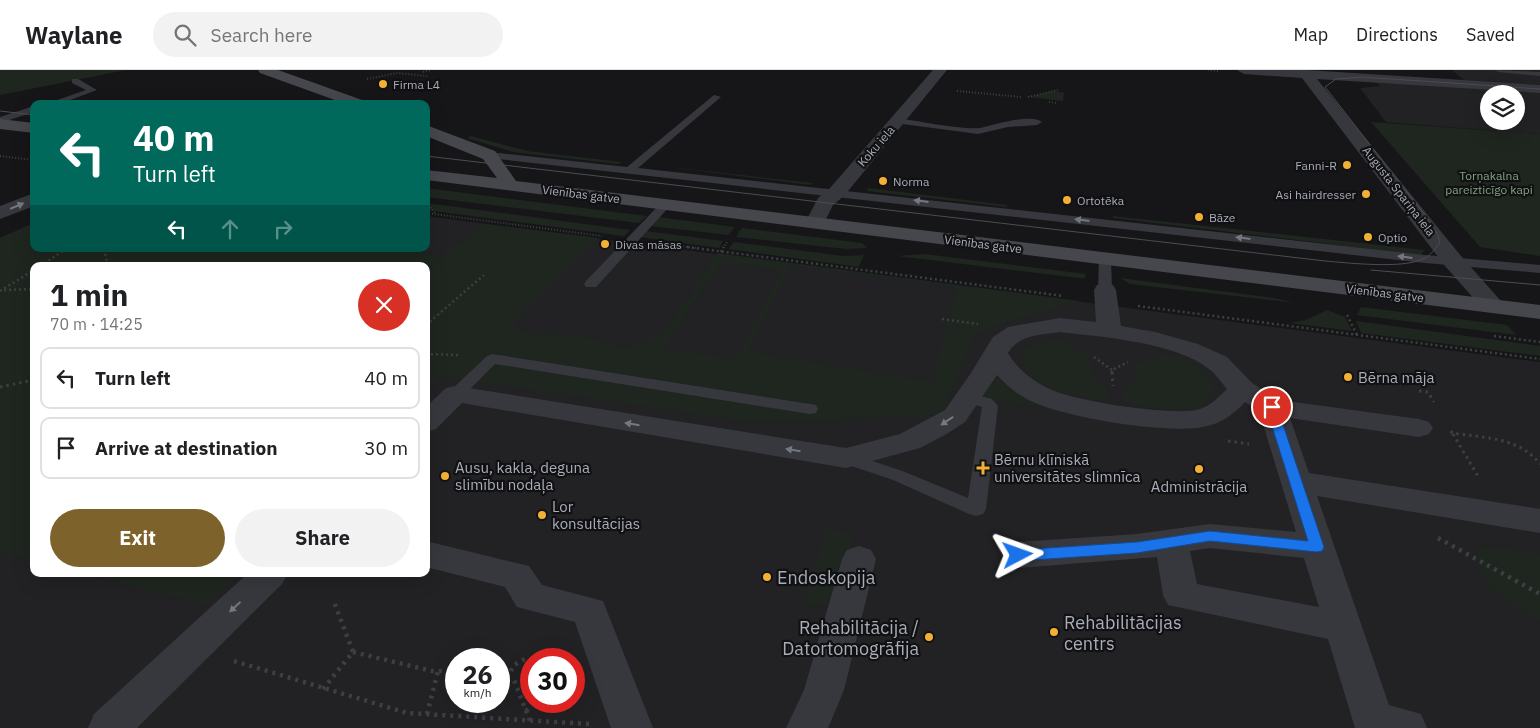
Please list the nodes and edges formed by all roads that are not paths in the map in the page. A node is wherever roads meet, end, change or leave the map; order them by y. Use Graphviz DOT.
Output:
graph roads {
  1 [pos="940,70"];
  2 [pos="1244,70"];
  3 [pos="1428,70"];
  4 [pos="1500,70"];
  5 [pos="273,71"];
  6 [pos="1540,74"];
  7 [pos="1307,75"];
  8 [pos="76,81"];
  9 [pos="1443,83"];
  10 [pos="1540,89"];
  11 [pos="717,97"];
  12 [pos="62,100"];
  13 [pos="349,100"];
  14 [pos="30,111"];
  15 [pos="900,119"];
  16 [pos="0,122"];
  17 [pos="1037,122"];
  18 [pos="966,123"];
  19 [pos="30,127"];
  20 [pos="430,132"];
  21 [pos="489,155"];
  22 [pos="630,169"];
  23 [pos="430,176"];
  24 [pos="511,186"];
  25 [pos="837,192"];
  26 [pos="30,201"];
  27 [pos="665,205"];
  28 [pos="0,213"];
  29 [pos="815,223"];
  30 [pos="1105,259"];
  31 [pos="1453,262"];
  32 [pos="1540,269"];
  33 [pos="591,284"];
  34 [pos="1105,296"];
  35 [pos="1493,306"];
  36 [pos="1540,312"];
  37 [pos="1110,331"];
  38 [pos="996,354"];
  39 [pos="1242,389"];
  40 [pos="456,394"];
  41 [pos="968,398"];
  42 [pos="1272,407"];
  43 [pos="810,409"];
  44 [pos="430,419"];
  45 [pos="1419,428"];
  46 [pos="846,458"];
  47 [pos="1296,482"];
  48 [pos="1540,521"];
  49 [pos="1171,542"];
  50 [pos="1317,547"];
  51 [pos="430,555"];
  52 [pos="1018,555"];
  53 [pos="858,559"];
  54 [pos="267,577"];
  55 [pos="1343,627"];
  56 [pos="1385,726"];
  57 [pos="631,727"];
  58 [pos="109,728"];
  59 [pos="807,728"];
  1 -- 15 [label="street, Koku iela"];
  2 -- 7 [label="street"];
  3 -- 9 [label="street"];
  4 -- 6 [label="lane"];
  5 -- 13 [label="main road"];
  7 -- 9 [label="street"];
  7 -- 31 [label="street, Augusta Spariņa iela"];
  8 -- 12 [label="lane"];
  9 -- 10 [label="street"];
  11 -- 22 [label="lane"];
  14 -- 16 [label="lane"];
  15 -- 17 [label="lane"];
  15 -- 18 [label="lane"];
  15 -- 25 [label="street, Koku iela"];
  16 -- 19 [label="main road"];
  20 -- 21 [label="main road"];
  21 -- 22 [label="lane"];
  21 -- 24 [label="main road"];
  22 -- 25 [label="lane"];
  23 -- 24 [label="main road, Vienības gatve"];
  24 -- 27 [label="main road, Vienības gatve"];
  25 -- 29 [label="street, Koku iela"];
  31 -- 25 [label="lane, one-way"];
  28 -- 26 [label="street, one-way"];
  27 -- 29 [label="main road, Vienības gatve"];
  27 -- 33 [label="lane"];
  29 -- 30 [label="main road, Vienības gatve"];
  30 -- 34 [label="lane"];
  30 -- 35 [label="main road, Vienības gatve"];
  31 -- 32 [label="lane"];
  31 -- 35 [label="street, Augusta Spariņa iela"];
  34 -- 37 [label="street"];
  35 -- 36 [label="main road, Vienības gatve"];
  37 -- 38 [label="street"];
  37 -- 39 [label="street"];
  38 -- 39 [label="street"];
  38 -- 41 [label="street"];
  39 -- 42 [label="street"];
  40 -- 43 [label="lane"];
  40 -- 44 [label="street"];
  46 -- 40 [label="street, one-way"];
  41 -- 46 [label="street, one-way"];
  41 -- 46 [label="lane"];
  42 -- 45 [label="street"];
  42 -- 47 [label="street"];
  47 -- 48 [label="street"];
  47 -- 50 [label="street"];
  49 -- 50 [label="street"];
  49 -- 52 [label="street"];
  49 -- 55 [label="street"];
  50 -- 55 [label="street"];
  51 -- 57 [label="street"];
  53 -- 59 [label="street"];
  54 -- 58 [label="street, one-way"];
  55 -- 56 [label="street"];
}
